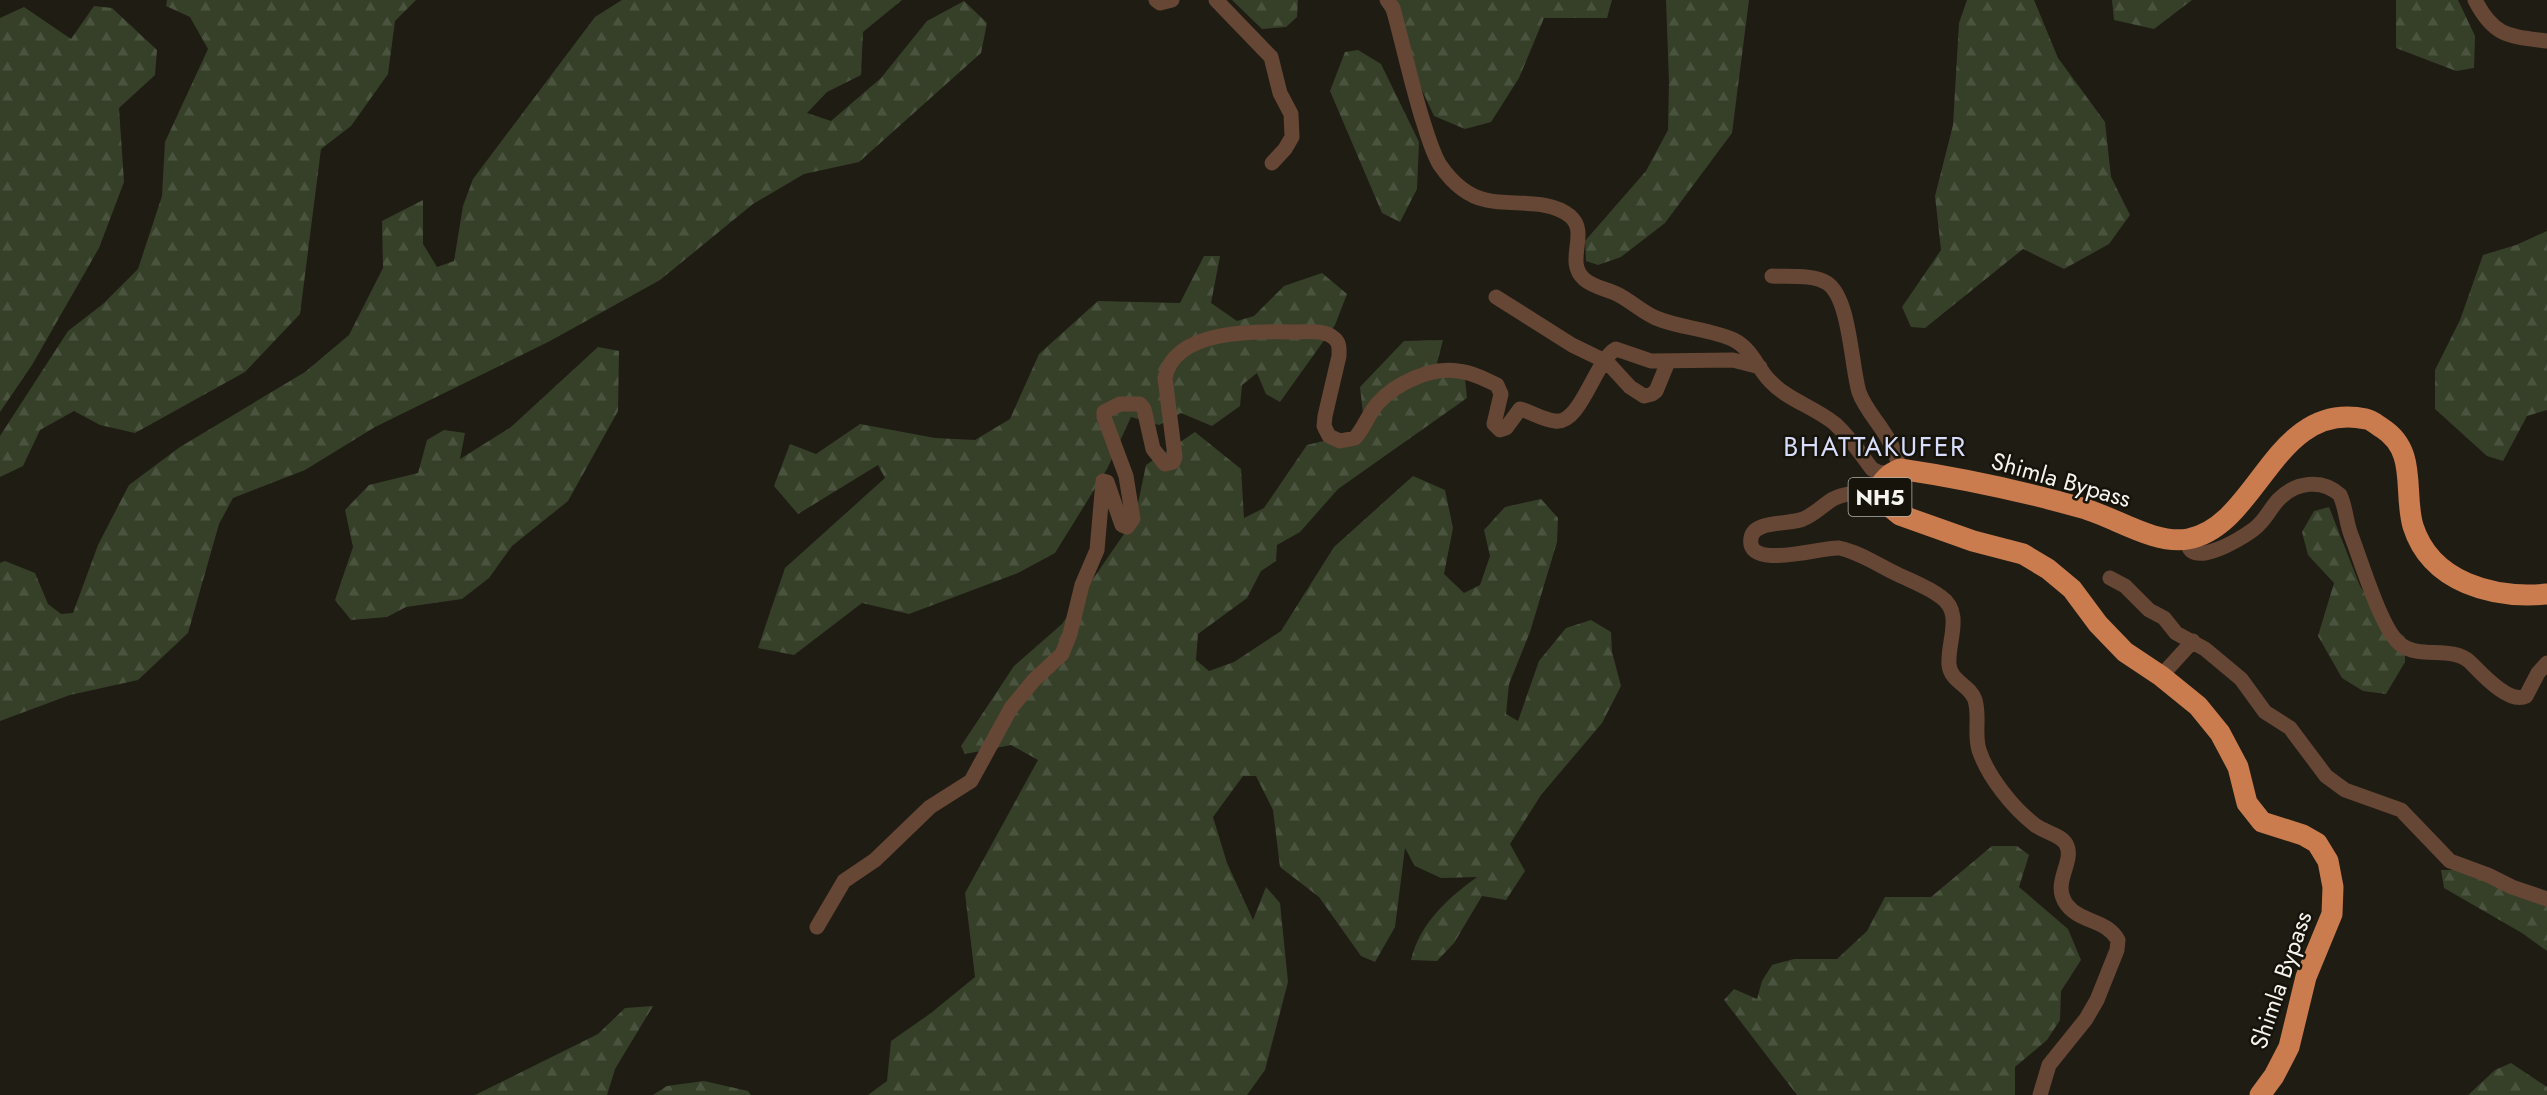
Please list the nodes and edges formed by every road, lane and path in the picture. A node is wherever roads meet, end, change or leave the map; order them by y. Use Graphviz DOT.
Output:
graph roads {
  1 [pos="1156,0"];
  2 [pos="1172,0"];
  3 [pos="1216,0"];
  4 [pos="1387,0"];
  5 [pos="2475,0"];
  6 [pos="2547,41"];
  7 [pos="1272,163"];
  8 [pos="1772,276"];
  9 [pos="1496,297"];
  10 [pos="1604,360"];
  11 [pos="1668,362"];
  12 [pos="1760,367"];
  13 [pos="1896,470"];
  14 [pos="1877,492"];
  15 [pos="2188,539"];
  16 [pos="2110,578"];
  17 [pos="2547,594"];
  18 [pos="2193,641"];
  19 [pos="2547,663"];
  20 [pos="2161,676"];
  21 [pos="2547,899"];
  22 [pos="817,927"];
  23 [pos="2040,1095"];
  24 [pos="2260,1095"];
  1 -- 2 [label="street"];
  3 -- 7 [label="street"];
  4 -- 12 [label="street"];
  5 -- 6 [label="street"];
  8 -- 13 [label="street"];
  9 -- 10 [label="street"];
  10 -- 11 [label="street"];
  10 -- 11 [label="street"];
  10 -- 22 [label="street"];
  11 -- 12 [label="street"];
  12 -- 13 [label="street"];
  13 -- 14 [label="highway, NH5"];
  13 -- 15 [label="highway, Shimla Bypass / NH5"];
  14 -- 20 [label="highway, Shimla Bypass / NH5"];
  14 -- 23 [label="street"];
  15 -- 17 [label="highway, Shimla Bypass / NH5"];
  15 -- 19 [label="street"];
  16 -- 18 [label="street"];
  18 -- 20 [label="street"];
  18 -- 21 [label="street"];
  20 -- 24 [label="highway, Shimla Bypass / NH5"];
}
